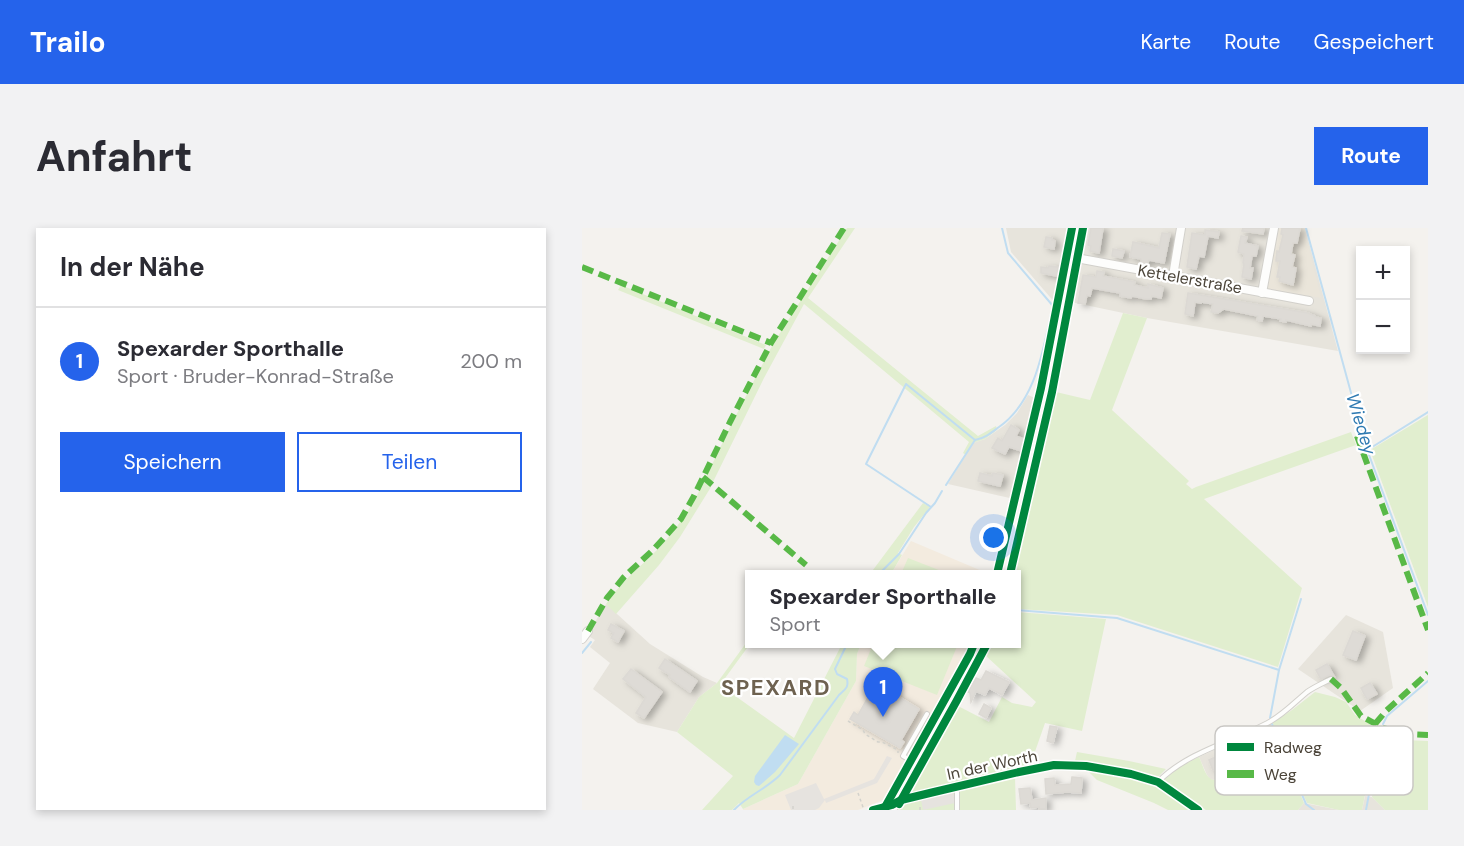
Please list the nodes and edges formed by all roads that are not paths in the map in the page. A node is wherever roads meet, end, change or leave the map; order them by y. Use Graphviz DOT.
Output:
graph roads {
  1 [pos="1077,228"];
  2 [pos="1182,228"];
  3 [pos="1274,228"];
  4 [pos="1071,258"];
  5 [pos="1173,276"];
  6 [pos="1262,292"];
  7 [pos="1309,301"];
  8 [pos="1005,570"];
  9 [pos="588,631"];
  10 [pos="582,639"];
  11 [pos="979,648"];
  12 [pos="1331,679"];
  13 [pos="927,714"];
  14 [pos="1261,726"];
  15 [pos="1215,747"];
  16 [pos="916,763"];
  17 [pos="1158,782"];
  18 [pos="957,786"];
  19 [pos="891,808"];
  20 [pos="873,810"];
  21 [pos="957,810"];
  22 [pos="1198,810"];
  1 -- 4 [label="street"];
  2 -- 5 [label="street"];
  3 -- 6 [label="street"];
  4 -- 5 [label="street, Kettelerstraße"];
  4 -- 8 [label="street"];
  5 -- 6 [label="street, Kettelerstraße"];
  6 -- 7 [label="street, Kettelerstraße"];
  9 -- 10 [label="street"];
  11 -- 16 [label="street"];
  12 -- 14 [label="lane"];
  13 -- 16 [label="lane"];
  15 -- 17 [label="lane"];
  16 -- 19 [label="street"];
  17 -- 18 [label="street, In der Worth"];
  17 -- 22 [label="street, In der Worth"];
  18 -- 19 [label="street, In der Worth"];
  18 -- 21 [label="lane"];
  19 -- 20 [label="street, In der Worth"];
}
